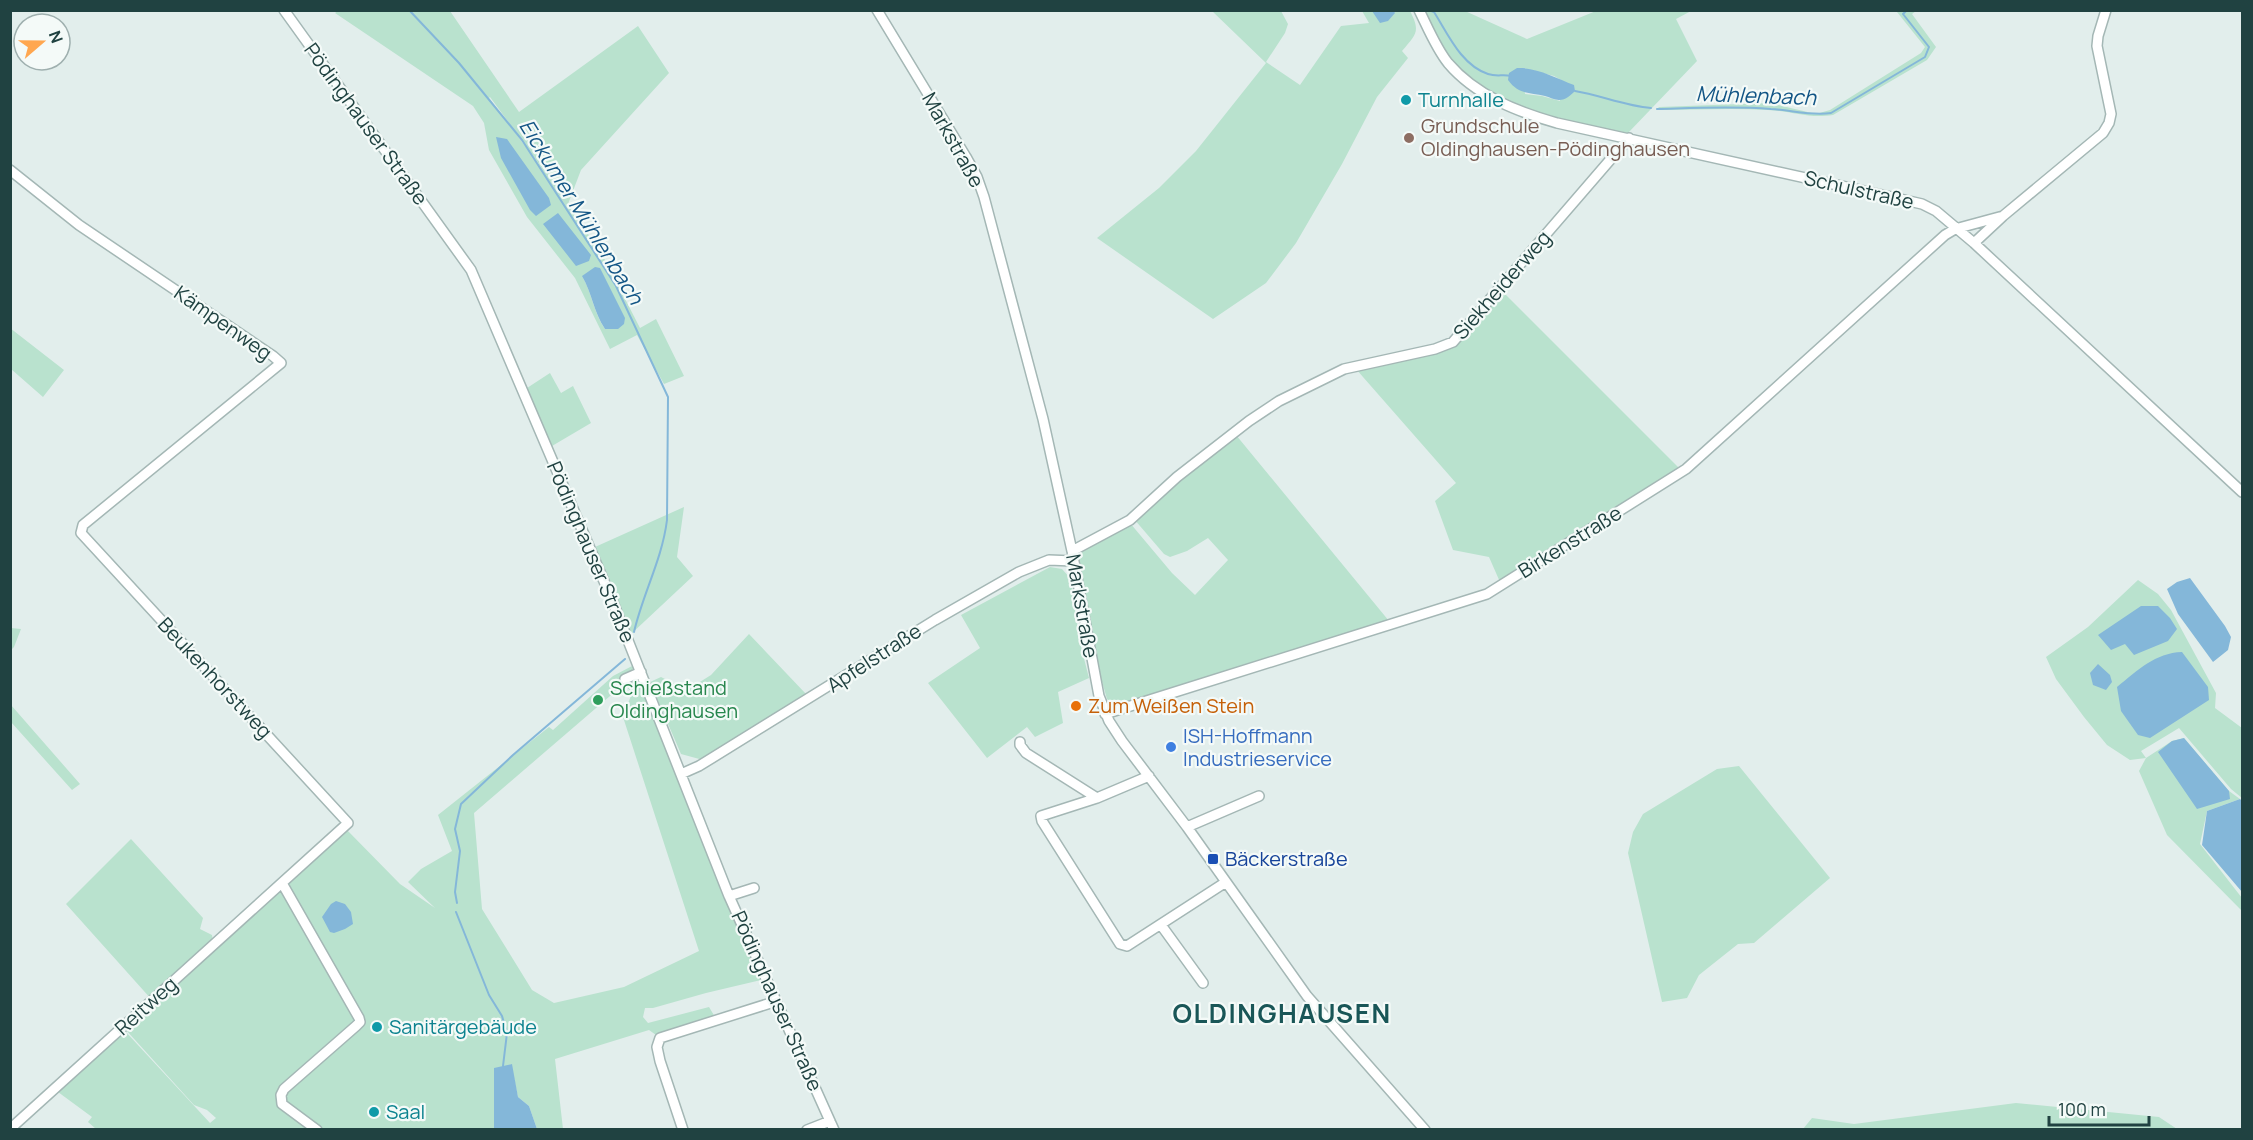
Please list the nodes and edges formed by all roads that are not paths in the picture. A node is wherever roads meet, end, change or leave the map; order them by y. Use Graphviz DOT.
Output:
graph roads {
  1 [pos="284,10"];
  2 [pos="877,10"];
  3 [pos="1419,10"];
  4 [pos="2106,10"];
  5 [pos="1629,138"];
  6 [pos="10,170"];
  7 [pos="2003,216"];
  8 [pos="1955,229"];
  9 [pos="1974,243"];
  10 [pos="2242,492"];
  11 [pos="81,533"];
  12 [pos="1072,556"];
  13 [pos="641,672"];
  14 [pos="625,679"];
  15 [pos="1105,714"];
  16 [pos="1020,742"];
  17 [pos="681,774"];
  18 [pos="1149,776"];
  19 [pos="1258,796"];
  20 [pos="1097,798"];
  21 [pos="348,823"];
  22 [pos="1187,827"];
  23 [pos="1226,882"];
  24 [pos="282,883"];
  25 [pos="754,888"];
  26 [pos="729,896"];
  27 [pos="1161,925"];
  28 [pos="1203,983"];
  29 [pos="777,1001"];
  30 [pos="832,1125"];
  31 [pos="10,1129"];
  32 [pos="317,1130"];
  33 [pos="683,1130"];
  34 [pos="807,1130"];
  35 [pos="1425,1130"];
  1 -- 13 [label="street, Pödinghauser Straße"];
  2 -- 12 [label="street, Markstraße"];
  3 -- 5 [label="street, Schulstraße"];
  4 -- 7 [label="street"];
  5 -- 8 [label="street, Schulstraße"];
  5 -- 12 [label="street, Siekheiderweg"];
  6 -- 11 [label="street, Kämpenweg"];
  7 -- 8 [label="street"];
  7 -- 9 [label="street"];
  8 -- 9 [label="street, Schulstraße"];
  8 -- 15 [label="street, Birkenstraße"];
  9 -- 10 [label="street, Schulstraße"];
  11 -- 21 [label="street, Beukenhorstweg"];
  12 -- 15 [label="street, Markstraße"];
  12 -- 17 [label="street, Apfelstraße"];
  13 -- 14 [label="street"];
  13 -- 17 [label="street, Pödinghauser Straße"];
  15 -- 18 [label="street, Markstraße"];
  16 -- 20 [label="street"];
  17 -- 26 [label="street, Pödinghauser Straße"];
  18 -- 20 [label="street"];
  18 -- 22 [label="street, Markstraße"];
  19 -- 22 [label="street"];
  20 -- 27 [label="street"];
  21 -- 24 [label="street, Reitweg"];
  22 -- 23 [label="street, Markstraße"];
  23 -- 27 [label="street"];
  23 -- 35 [label="street, Markstraße"];
  24 -- 31 [label="street, Reitweg"];
  24 -- 32 [label="street"];
  25 -- 26 [label="street"];
  26 -- 29 [label="street, Pödinghauser Straße"];
  27 -- 28 [label="street"];
  29 -- 30 [label="street, Pödinghauser Straße"];
  29 -- 33 [label="street"];
  30 -- 34 [label="street"];
}
